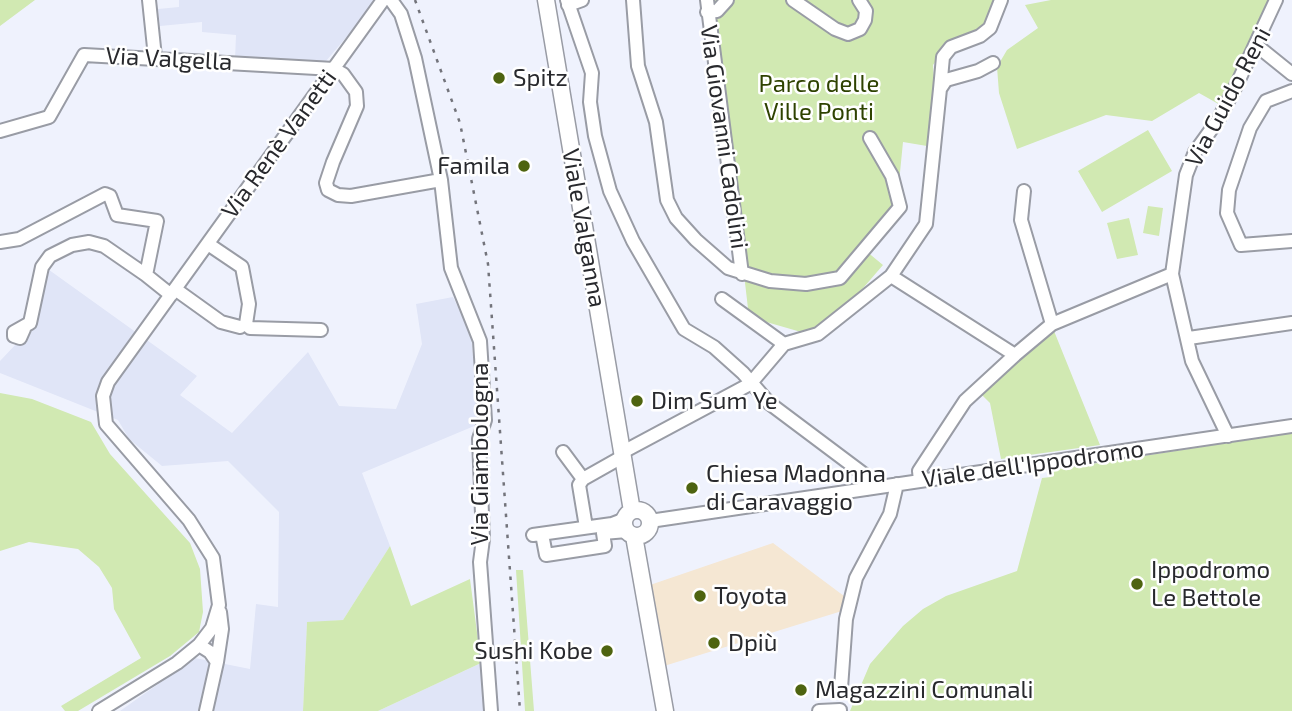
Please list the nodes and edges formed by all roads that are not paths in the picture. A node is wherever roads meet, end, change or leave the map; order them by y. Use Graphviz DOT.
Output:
graph roads {
  1 [pos="149,0"];
  2 [pos="383,0"];
  3 [pos="391,0"];
  4 [pos="546,0"];
  5 [pos="582,0"];
  6 [pos="633,0"];
  7 [pos="727,0"];
  8 [pos="793,0"];
  9 [pos="859,0"];
  10 [pos="1001,0"];
  11 [pos="1276,0"];
  12 [pos="567,3"];
  13 [pos="707,6"];
  14 [pos="1256,45"];
  15 [pos="155,57"];
  16 [pos="993,63"];
  17 [pos="334,69"];
  18 [pos="1292,74"];
  19 [pos="940,89"];
  20 [pos="1292,91"];
  21 [pos="0,131"];
  22 [pos="870,138"];
  23 [pos="440,180"];
  24 [pos="1024,191"];
  25 [pos="1292,241"];
  26 [pos="0,242"];
  27 [pos="208,244"];
  28 [pos="1172,274"];
  29 [pos="146,275"];
  30 [pos="746,275"];
  31 [pos="891,276"];
  32 [pos="173,292"];
  33 [pos="722,299"];
  34 [pos="1292,323"];
  35 [pos="1052,324"];
  36 [pos="240,327"];
  37 [pos="24,329"];
  38 [pos="321,330"];
  39 [pos="1189,338"];
  40 [pos="784,344"];
  41 [pos="1015,355"];
  42 [pos="750,384"];
  43 [pos="1292,426"];
  44 [pos="1228,436"];
  45 [pos="563,452"];
  46 [pos="622,455"];
  47 [pos="583,479"];
  48 [pos="920,481"];
  49 [pos="897,484"];
  50 [pos="867,489"];
  51 [pos="650,521"];
  52 [pos="630,524"];
  53 [pos="586,527"];
  54 [pos="602,529"];
  55 [pos="219,605"];
  56 [pos="198,645"];
  57 [pos="217,662"];
  58 [pos="840,702"];
  59 [pos="99,711"];
  60 [pos="206,711"];
  61 [pos="491,711"];
  62 [pos="665,711"];
  63 [pos="820,711"];
  1 -- 15 [label="street"];
  2 -- 17 [label="street, Via Renè Vanetti"];
  3 -- 23 [label="street, Via Giambologna"];
  4 -- 46 [label="main road, Viale Valganna"];
  5 -- 12 [label="street"];
  6 -- 30 [label="street"];
  7 -- 13 [label="street"];
  8 -- 9 [label="street"];
  10 -- 19 [label="street"];
  11 -- 14 [label="street, Via Guido Reni"];
  12 -- 42 [label="street"];
  13 -- 30 [label="street, Via Giovanni Cadolini"];
  14 -- 18 [label="street"];
  14 -- 28 [label="street, Via Guido Reni"];
  15 -- 17 [label="street, Via Valgella"];
  15 -- 21 [label="street, Via Valgella"];
  16 -- 19 [label="street"];
  17 -- 23 [label="street"];
  17 -- 27 [label="street, Via Renè Vanetti"];
  19 -- 31 [label="street"];
  20 -- 25 [label="street"];
  22 -- 30 [label="street"];
  23 -- 61 [label="street, Via Giambologna"];
  24 -- 35 [label="street"];
  26 -- 29 [label="street"];
  27 -- 32 [label="street, Via Renè Vanetti"];
  27 -- 38 [label="street"];
  28 -- 35 [label="street"];
  28 -- 39 [label="street"];
  29 -- 32 [label="street"];
  29 -- 37 [label="street"];
  31 -- 40 [label="street"];
  31 -- 41 [label="street"];
  32 -- 36 [label="street"];
  32 -- 55 [label="street, Via Renè Vanetti"];
  33 -- 40 [label="street"];
  34 -- 39 [label="street"];
  35 -- 41 [label="street"];
  39 -- 44 [label="street"];
  40 -- 42 [label="street"];
  41 -- 48 [label="street"];
  42 -- 46 [label="street"];
  42 -- 50 [label="street"];
  43 -- 44 [label="street, Viale dell'Ippodromo"];
  44 -- 48 [label="street, Viale dell'Ippodromo"];
  45 -- 47 [label="street"];
  46 -- 47 [label="street"];
  46 -- 52 [label="main road, Viale Valganna"];
  47 -- 53 [label="street"];
  48 -- 49 [label="street, Viale dell'Ippodromo"];
  49 -- 50 [label="street, Viale dell'Ippodromo"];
  49 -- 58 [label="street"];
  50 -- 51 [label="street, Viale dell'Ippodromo"];
  51 -- 52 [label="main road"];
  52 -- 54 [label="street"];
  52 -- 62 [label="main road, Viale Valganna"];
  53 -- 54 [label="street"];
  53 -- 54 [label="street"];
  55 -- 56 [label="street"];
  55 -- 57 [label="street, Via Renè Vanetti"];
  56 -- 57 [label="street"];
  56 -- 59 [label="street"];
  57 -- 60 [label="street, Via Renè Vanetti"];
  58 -- 63 [label="street"];
}
